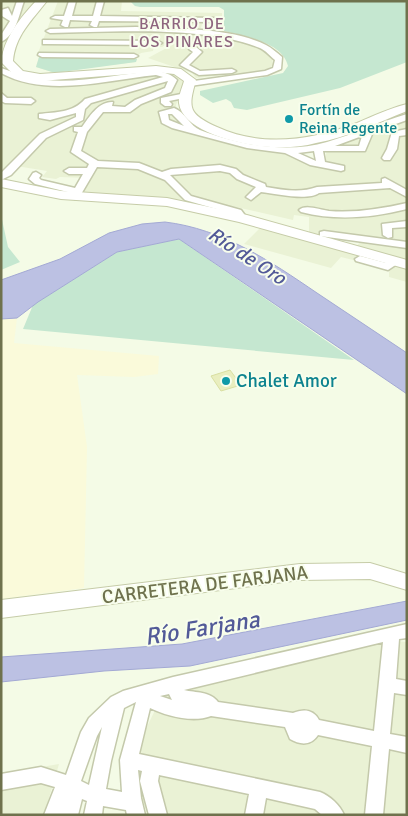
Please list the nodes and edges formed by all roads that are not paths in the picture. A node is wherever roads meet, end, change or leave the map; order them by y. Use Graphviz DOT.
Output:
graph roads {
  1 [pos="21,1"];
  2 [pos="42,1"];
  3 [pos="74,1"];
  4 [pos="101,1"];
  5 [pos="6,10"];
  6 [pos="55,18"];
  7 [pos="68,18"];
  8 [pos="96,18"];
  9 [pos="141,19"];
  10 [pos="14,20"];
  11 [pos="214,20"];
  12 [pos="63,30"];
  13 [pos="50,31"];
  14 [pos="93,31"];
  15 [pos="139,31"];
  16 [pos="1,40"];
  17 [pos="46,42"];
  18 [pos="59,42"];
  19 [pos="89,43"];
  20 [pos="158,43"];
  21 [pos="193,50"];
  22 [pos="42,55"];
  23 [pos="54,55"];
  24 [pos="85,56"];
  25 [pos="134,56"];
  26 [pos="202,60"];
  27 [pos="185,64"];
  28 [pos="277,68"];
  29 [pos="1,70"];
  30 [pos="97,76"];
  31 [pos="173,77"];
  32 [pos="18,79"];
  33 [pos="2,83"];
  34 [pos="185,90"];
  35 [pos="124,93"];
  36 [pos="1,94"];
  37 [pos="31,101"];
  38 [pos="407,107"];
  39 [pos="81,108"];
  40 [pos="103,108"];
  41 [pos="41,117"];
  42 [pos="407,117"];
  43 [pos="370,130"];
  44 [pos="194,131"];
  45 [pos="407,132"];
  46 [pos="212,133"];
  47 [pos="93,141"];
  48 [pos="68,142"];
  49 [pos="78,147"];
  50 [pos="286,148"];
  51 [pos="318,148"];
  52 [pos="387,158"];
  53 [pos="321,165"];
  54 [pos="92,168"];
  55 [pos="341,168"];
  56 [pos="69,171"];
  57 [pos="36,175"];
  58 [pos="162,175"];
  59 [pos="5,180"];
  60 [pos="260,189"];
  61 [pos="77,193"];
  62 [pos="407,194"];
  63 [pos="251,198"];
  64 [pos="407,206"];
  65 [pos="304,210"];
  66 [pos="242,218"];
  67 [pos="407,224"];
  68 [pos="324,234"];
  69 [pos="407,236"];
  70 [pos="407,245"];
  71 [pos="360,259"];
  72 [pos="403,262"];
  73 [pos="407,582"];
  74 [pos="1,609"];
  75 [pos="399,632"];
  76 [pos="173,684"];
  77 [pos="388,684"];
  78 [pos="407,688"];
  79 [pos="148,690"];
  80 [pos="117,702"];
  81 [pos="211,709"];
  82 [pos="383,740"];
  83 [pos="407,745"];
  84 [pos="129,760"];
  85 [pos="152,765"];
  86 [pos="1,782"];
  87 [pos="71,784"];
  88 [pos="259,787"];
  89 [pos="96,796"];
  90 [pos="134,809"];
  91 [pos="378,814"];
  92 [pos="54,815"];
  93 [pos="70,815"];
  94 [pos="93,815"];
  95 [pos="158,815"];
  96 [pos="254,815"];
  97 [pos="335,815"];
  1 -- 10 [label="street"];
  2 -- 30 [label="street"];
  3 -- 7 [label="street"];
  4 -- 8 [label="street"];
  5 -- 10 [label="street"];
  6 -- 7 [label="street"];
  7 -- 8 [label="street"];
  7 -- 12 [label="street"];
  8 -- 9 [label="street"];
  8 -- 14 [label="street"];
  9 -- 11 [label="street"];
  9 -- 15 [label="street"];
  10 -- 16 [label="street"];
  12 -- 13 [label="street"];
  12 -- 14 [label="street"];
  12 -- 18 [label="street"];
  14 -- 15 [label="street"];
  14 -- 19 [label="street"];
  15 -- 28 [label="street"];
  17 -- 18 [label="street"];
  18 -- 19 [label="street"];
  18 -- 23 [label="street"];
  19 -- 20 [label="street"];
  19 -- 24 [label="street"];
  21 -- 27 [label="street"];
  22 -- 23 [label="street"];
  23 -- 24 [label="street"];
  24 -- 25 [label="street"];
  26 -- 27 [label="street"];
  27 -- 34 [label="street"];
  28 -- 34 [label="street"];
  28 -- 34 [label="street"];
  29 -- 32 [label="street"];
  30 -- 31 [label="street"];
  30 -- 32 [label="street"];
  30 -- 34 [label="street"];
  31 -- 35 [label="street"];
  31 -- 40 [label="street"];
  32 -- 33 [label="street"];
  33 -- 36 [label="street"];
  34 -- 46 [label="street"];
  35 -- 39 [label="street"];
  35 -- 40 [label="street"];
  36 -- 37 [label="street"];
  38 -- 50 [label="street"];
  39 -- 41 [label="street"];
  39 -- 59 [label="street"];
  40 -- 49 [label="street"];
  42 -- 43 [label="street"];
  43 -- 51 [label="street"];
  43 -- 51 [label="street"];
  44 -- 46 [label="street"];
  45 -- 52 [label="street"];
  46 -- 50 [label="street"];
  47 -- 49 [label="street"];
  48 -- 49 [label="street"];
  49 -- 54 [label="street"];
  50 -- 51 [label="street"];
  50 -- 53 [label="street"];
  51 -- 53 [label="street"];
  53 -- 55 [label="street"];
  54 -- 56 [label="street"];
  54 -- 58 [label="street"];
  54 -- 61 [label="street"];
  57 -- 61 [label="street"];
  58 -- 60 [label="street"];
  58 -- 66 [label="street"];
  59 -- 61 [label="street"];
  60 -- 62 [label="street"];
  60 -- 63 [label="street"];
  61 -- 66 [label="street"];
  64 -- 65 [label="street"];
  66 -- 72 [label="street"];
  67 -- 69 [label="street"];
  68 -- 70 [label="street"];
  71 -- 72 [label="street"];
  73 -- 74 [label="street, CARRETERA DE FARJANA"];
  75 -- 76 [label="street"];
  75 -- 77 [label="street"];
  76 -- 79 [label="street"];
  76 -- 81 [label="street"];
  77 -- 78 [label="street"];
  77 -- 82 [label="street"];
  79 -- 80 [label="street"];
  79 -- 81 [label="street"];
  79 -- 84 [label="street"];
  80 -- 87 [label="street"];
  80 -- 89 [label="street"];
  81 -- 82 [label="street"];
  82 -- 83 [label="street"];
  82 -- 91 [label="street"];
  84 -- 85 [label="street"];
  84 -- 90 [label="street"];
  85 -- 88 [label="street"];
  85 -- 95 [label="street"];
  86 -- 87 [label="street"];
  87 -- 89 [label="street"];
  87 -- 92 [label="street"];
  87 -- 93 [label="street"];
  88 -- 96 [label="street"];
  88 -- 97 [label="street"];
  89 -- 90 [label="street"];
  89 -- 94 [label="street"];
}
